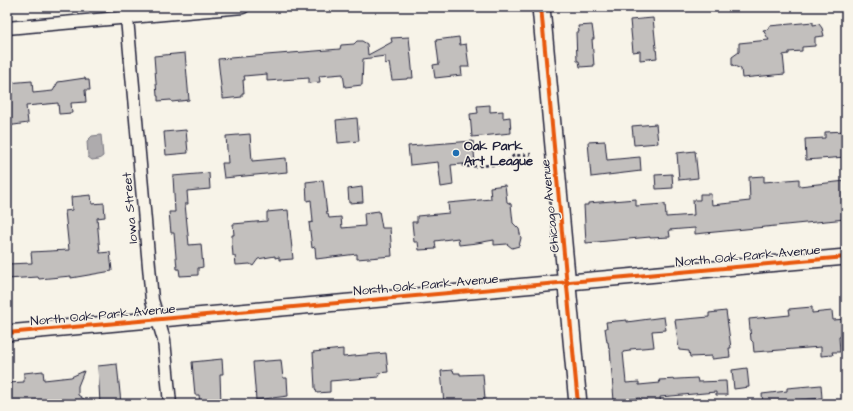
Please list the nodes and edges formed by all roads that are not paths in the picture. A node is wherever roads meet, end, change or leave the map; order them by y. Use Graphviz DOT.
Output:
graph roads {
  1 [pos="243,7"];
  2 [pos="541,7"];
  3 [pos="127,12"];
  4 [pos="7,28"];
  5 [pos="846,257"];
  6 [pos="567,282"];
  7 [pos="159,320"];
  8 [pos="7,333"];
  9 [pos="170,404"];
  10 [pos="578,404"];
  1 -- 3 [label="street"];
  2 -- 6 [label="main road, Chicago Avenue"];
  3 -- 4 [label="street"];
  3 -- 7 [label="street, Iowa Street"];
  5 -- 6 [label="street, North Oak Park Avenue"];
  6 -- 7 [label="street, North Oak Park Avenue"];
  6 -- 10 [label="main road, Chicago Avenue"];
  7 -- 8 [label="street, North Oak Park Avenue"];
  7 -- 9 [label="street, Iowa Street"];
}
